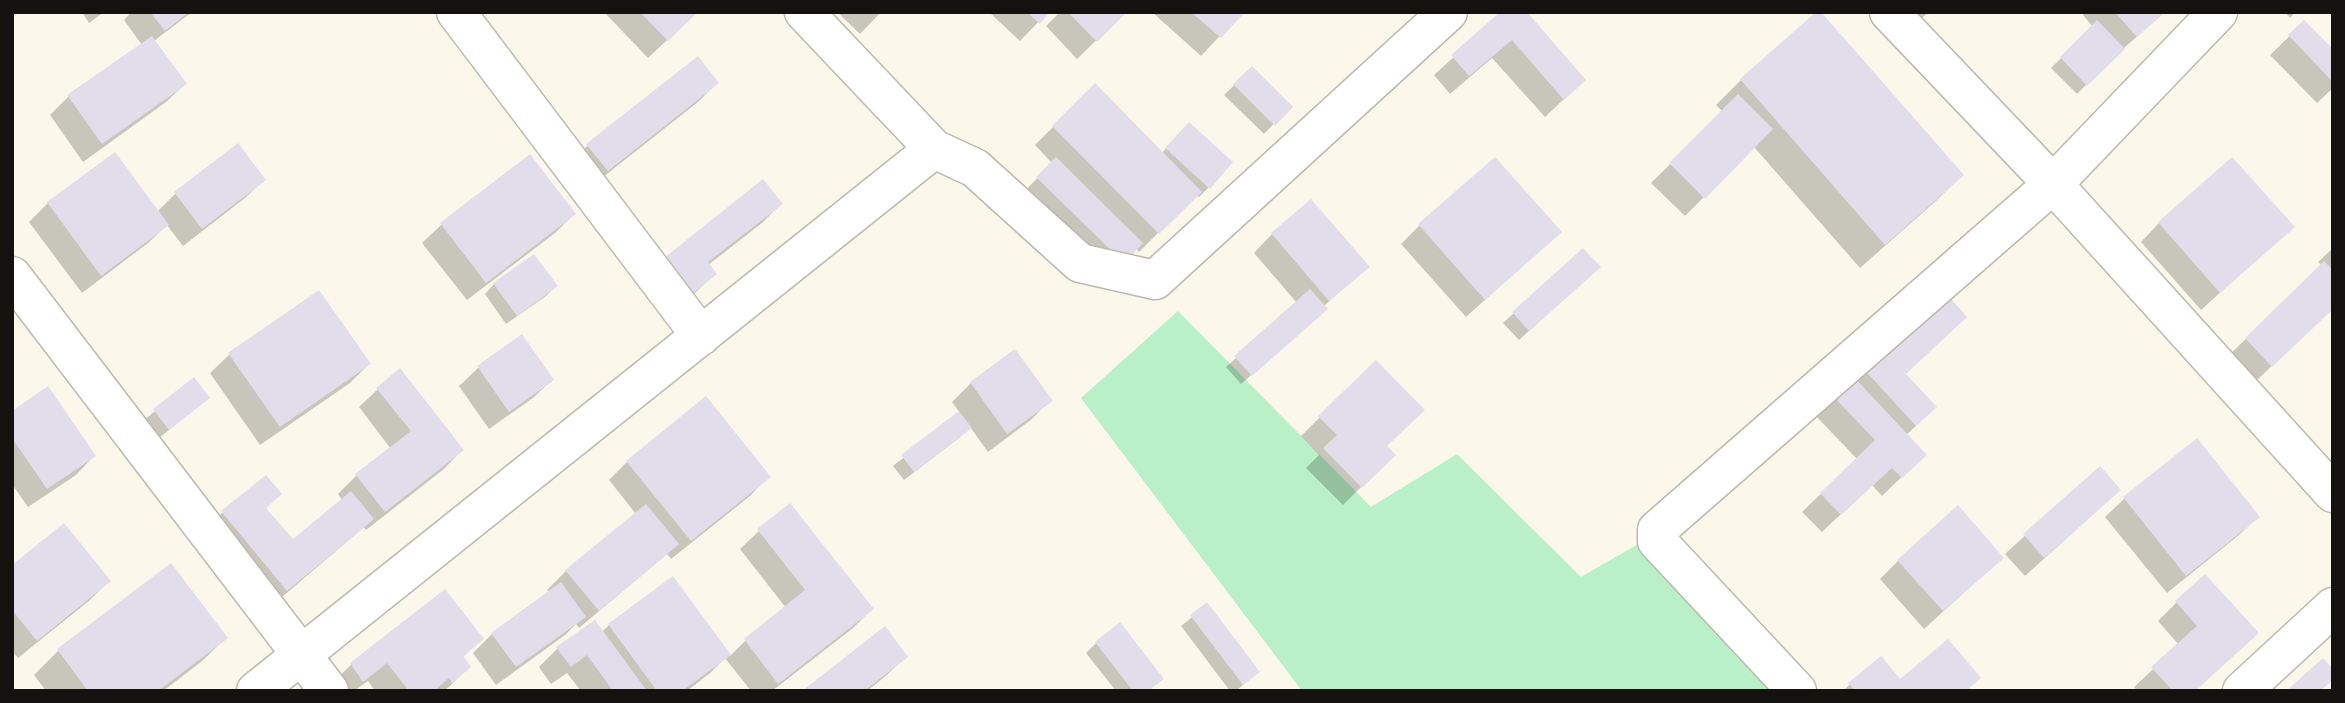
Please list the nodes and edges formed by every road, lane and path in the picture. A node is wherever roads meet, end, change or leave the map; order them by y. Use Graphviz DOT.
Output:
graph roads {
  1 [pos="456,12"];
  2 [pos="804,12"];
  3 [pos="1448,12"];
  4 [pos="1889,12"];
  5 [pos="2218,12"];
  6 [pos="934,149"];
  7 [pos="2053,184"];
  8 [pos="12,276"];
  9 [pos="701,336"];
  10 [pos="2333,493"];
  11 [pos="2333,607"];
  12 [pos="302,656"];
  13 [pos="256,691"];
  14 [pos="329,691"];
  15 [pos="1797,691"];
  16 [pos="2242,691"];
  1 -- 9 [label="street"];
  2 -- 6 [label="street"];
  3 -- 6 [label="street"];
  4 -- 7 [label="street"];
  5 -- 7 [label="street"];
  6 -- 9 [label="street"];
  7 -- 10 [label="street"];
  7 -- 15 [label="street"];
  8 -- 12 [label="street"];
  9 -- 12 [label="street"];
  11 -- 16 [label="street"];
  12 -- 13 [label="street"];
  12 -- 14 [label="street"];
}
